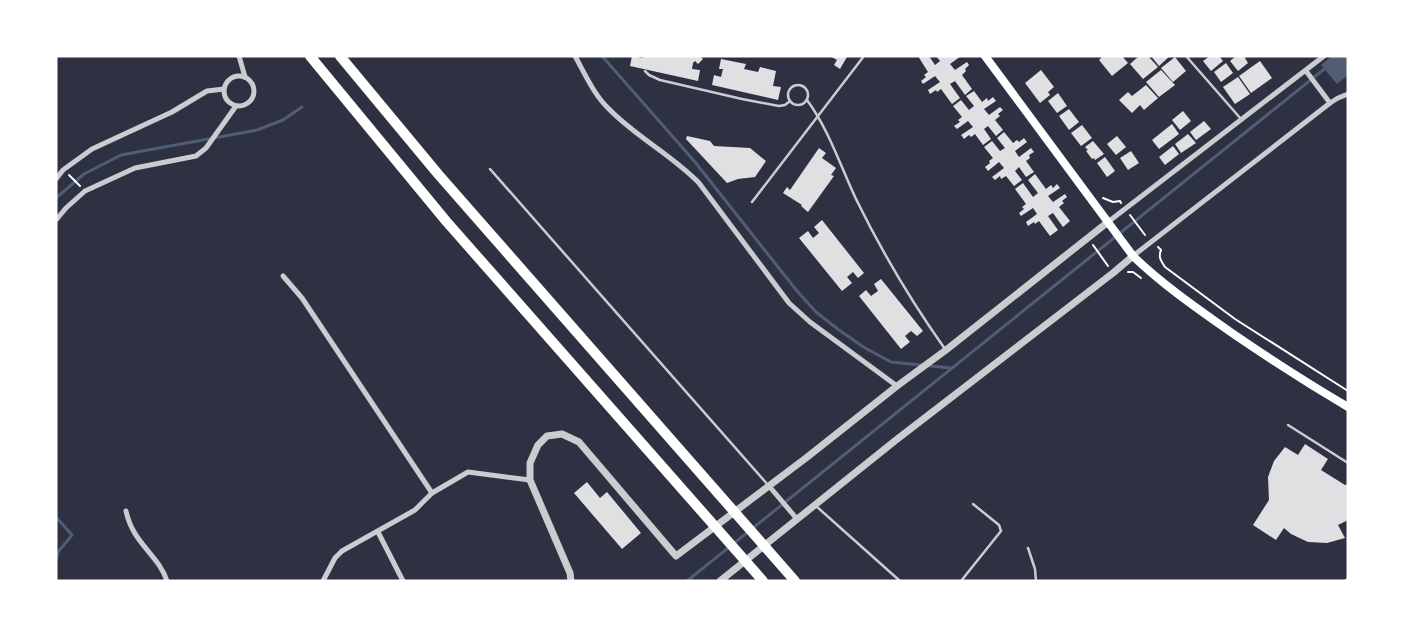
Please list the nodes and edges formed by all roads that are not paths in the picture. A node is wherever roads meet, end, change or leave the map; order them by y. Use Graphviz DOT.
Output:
graph roads {
  1 [pos="238,56"];
  2 [pos="310,56"];
  3 [pos="340,56"];
  4 [pos="575,56"];
  5 [pos="864,56"];
  6 [pos="985,56"];
  7 [pos="1186,56"];
  8 [pos="1324,56"];
  9 [pos="645,71"];
  10 [pos="1306,71"];
  11 [pos="245,77"];
  12 [pos="224,89"];
  13 [pos="1348,94"];
  14 [pos="806,100"];
  15 [pos="790,101"];
  16 [pos="1330,103"];
  17 [pos="236,106"];
  18 [pos="818,116"];
  19 [pos="1242,119"];
  20 [pos="490,170"];
  21 [pos="56,179"];
  22 [pos="752,202"];
  23 [pos="56,220"];
  24 [pos="1108,222"];
  25 [pos="1131,254"];
  26 [pos="283,276"];
  27 [pos="946,350"];
  28 [pos="896,386"];
  29 [pos="1348,407"];
  30 [pos="1288,425"];
  31 [pos="1348,463"];
  32 [pos="530,480"];
  33 [pos="769,486"];
  34 [pos="432,493"];
  35 [pos="973,504"];
  36 [pos="815,505"];
  37 [pos="126,511"];
  38 [pos="797,519"];
  39 [pos="378,532"];
  40 [pos="1028,548"];
  41 [pos="760,578"];
  42 [pos="167,581"];
  43 [pos="323,581"];
  44 [pos="403,581"];
  45 [pos="571,581"];
  46 [pos="720,581"];
  47 [pos="795,581"];
  48 [pos="900,581"];
  49 [pos="961,581"];
  50 [pos="1036,581"];
  1 -- 11 [label="street"];
  2 -- 41 [label="highway"];
  3 -- 47 [label="highway"];
  4 -- 28 [label="street"];
  5 -- 18 [label="lane"];
  6 -- 24 [label="main road"];
  7 -- 19 [label="lane"];
  8 -- 10 [label="street"];
  9 -- 15 [label="lane"];
  10 -- 16 [label="street"];
  10 -- 19 [label="street"];
  11 -- 12 [label="street"];
  11 -- 17 [label="street"];
  12 -- 17 [label="street"];
  12 -- 21 [label="street"];
  13 -- 16 [label="street"];
  14 -- 15 [label="lane"];
  14 -- 15 [label="lane"];
  14 -- 18 [label="lane"];
  16 -- 25 [label="street"];
  17 -- 23 [label="street"];
  18 -- 22 [label="lane"];
  18 -- 27 [label="lane"];
  19 -- 24 [label="street"];
  20 -- 33 [label="lane"];
  24 -- 25 [label="main road"];
  24 -- 27 [label="street"];
  25 -- 29 [label="main road"];
  25 -- 36 [label="street"];
  26 -- 34 [label="street"];
  27 -- 28 [label="street"];
  28 -- 33 [label="street"];
  30 -- 31 [label="lane"];
  32 -- 33 [label="street"];
  32 -- 34 [label="street"];
  32 -- 45 [label="street"];
  33 -- 38 [label="street"];
  34 -- 39 [label="street"];
  35 -- 49 [label="lane"];
  36 -- 38 [label="street"];
  36 -- 48 [label="lane"];
  37 -- 42 [label="street"];
  38 -- 46 [label="street"];
  39 -- 43 [label="street"];
  39 -- 44 [label="street"];
  40 -- 50 [label="lane"];
}
